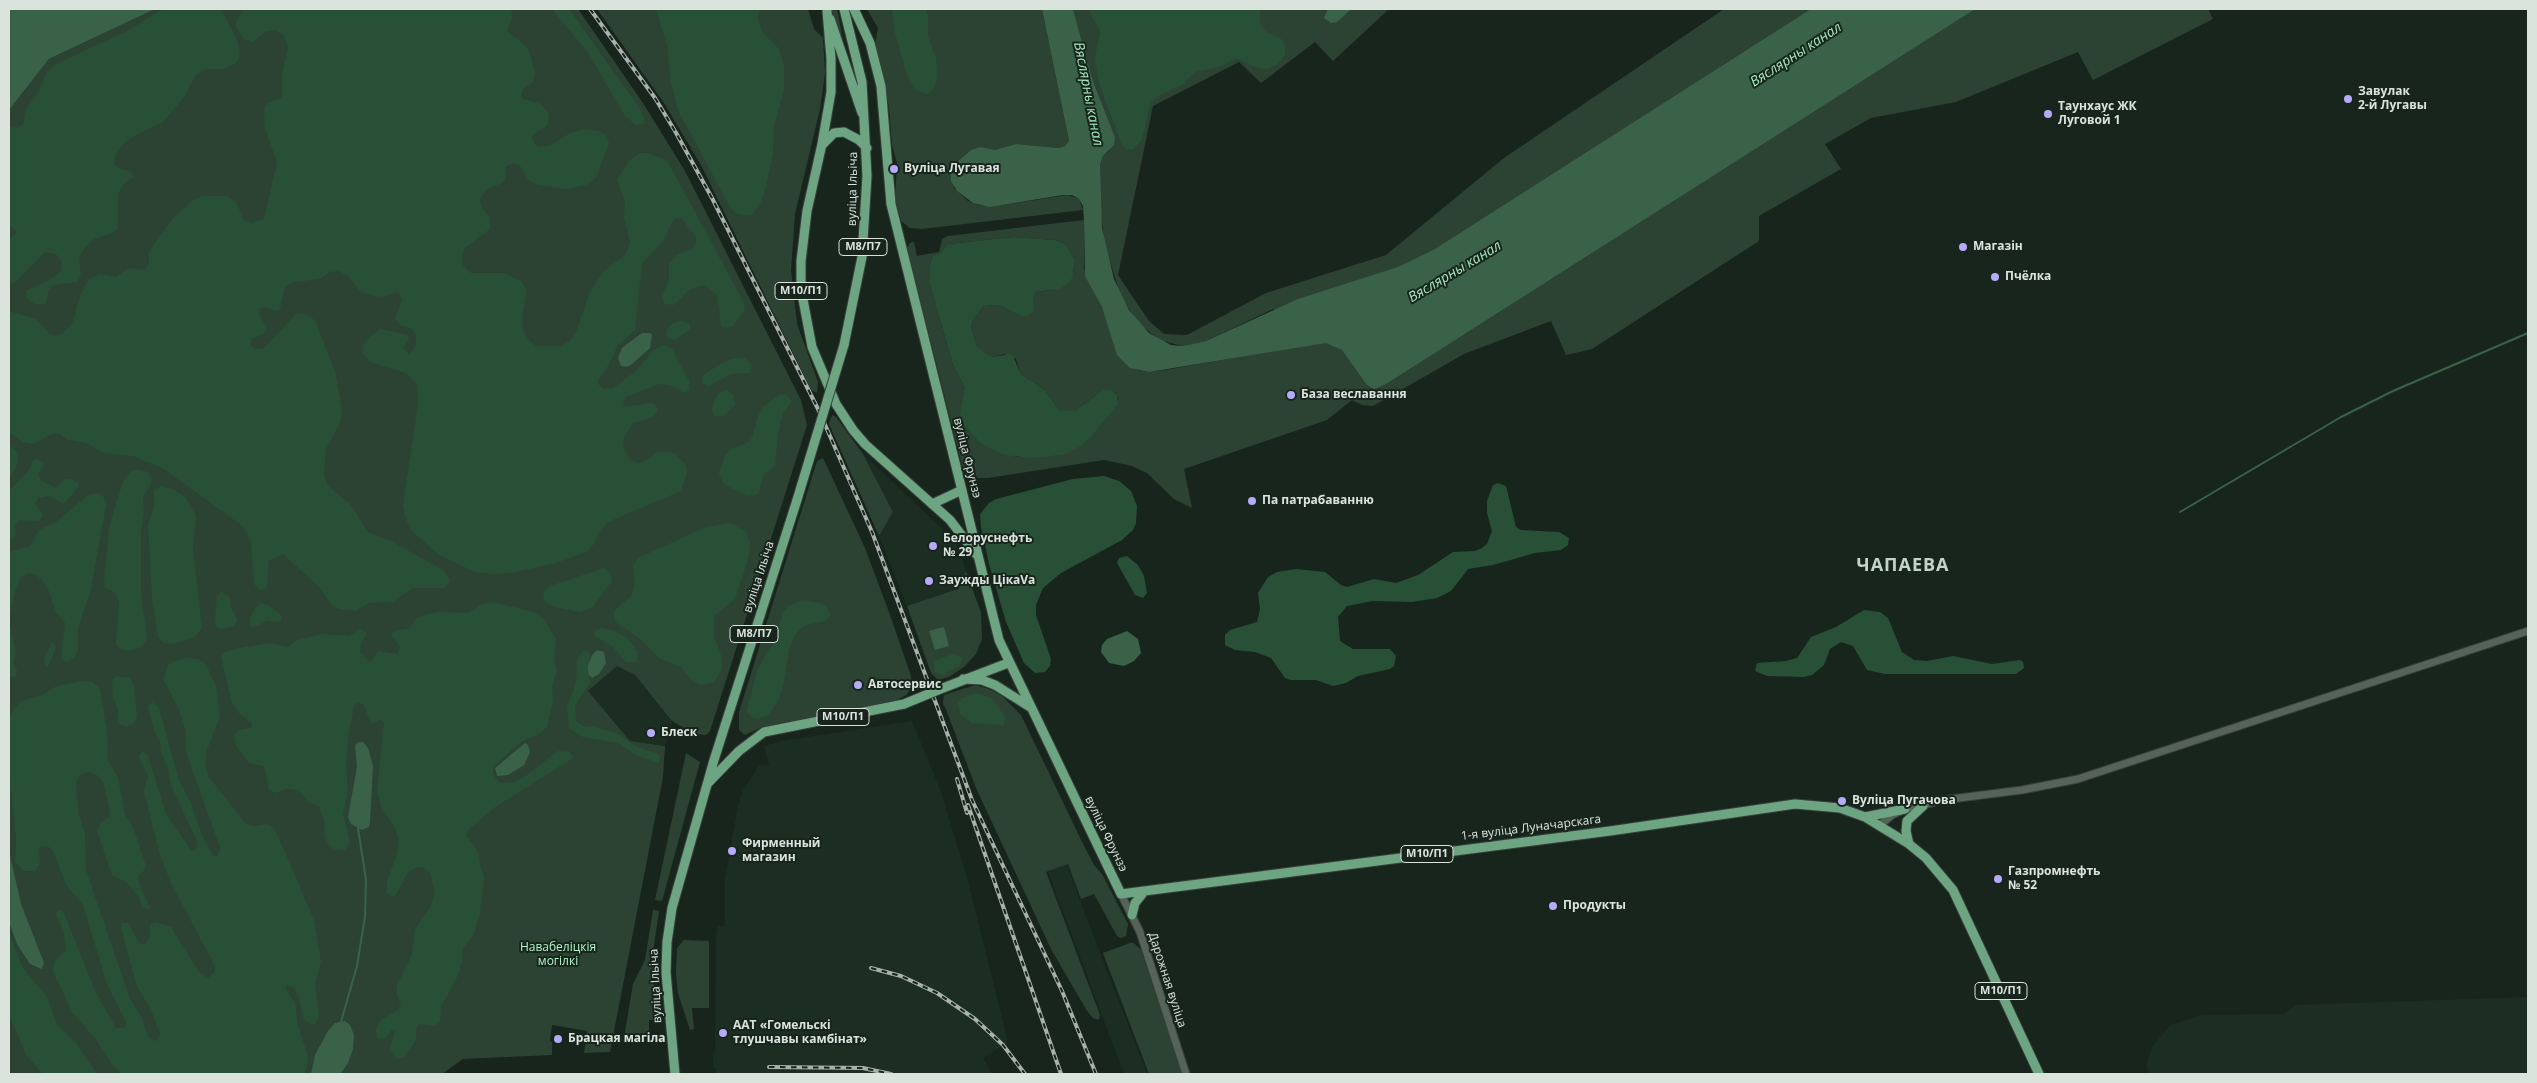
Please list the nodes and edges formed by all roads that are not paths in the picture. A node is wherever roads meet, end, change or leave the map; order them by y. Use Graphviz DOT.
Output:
graph roads {
  1 [pos="844,9"];
  2 [pos="854,9"];
  3 [pos="826,10"];
  4 [pos="863,115"];
  5 [pos="822,144"];
  6 [pos="867,148"];
  7 [pos="962,490"];
  8 [pos="932,504"];
  9 [pos="979,558"];
  10 [pos="2528,631"];
  11 [pos="1008,663"];
  12 [pos="963,679"];
  13 [pos="1030,708"];
  14 [pos="707,783"];
  15 [pos="1923,806"];
  16 [pos="1905,809"];
  17 [pos="1865,817"];
  18 [pos="1880,825"];
  19 [pos="1909,844"];
  20 [pos="1144,893"];
  21 [pos="1121,894"];
  22 [pos="1132,915"];
  23 [pos="675,1074"];
  24 [pos="1186,1074"];
  25 [pos="2040,1074"];
  1 -- 4 [label="main road, вуліца Ільіча / М8/П7"];
  2 -- 7 [label="main road, вуліца Фрунзэ / М10/П1"];
  3 -- 4 [label="main road, вуліца Ільіча / М8/П7"];
  3 -- 5 [label="main road, М10/П1"];
  4 -- 6 [label="main road, вуліца Ільіча / М8/П7"];
  5 -- 6 [label="main road"];
  5 -- 8 [label="main road, М10/П1"];
  6 -- 14 [label="main road, вуліца Ільіча / М8/П7, bridge"];
  7 -- 8 [label="main road"];
  7 -- 9 [label="main road, вуліца Фрунзэ / М10/П1"];
  8 -- 9 [label="main road, М10/П1"];
  9 -- 11 [label="main road, вуліца Фрунзэ / М10/П1"];
  10 -- 15 [label="street"];
  11 -- 12 [label="main road, М10/П1"];
  11 -- 13 [label="main road, вуліца Фрунзэ / М10/П1"];
  12 -- 13 [label="main road"];
  12 -- 14 [label="main road, М10/П1, bridge"];
  13 -- 21 [label="main road, вуліца Фрунзэ / М10/П1"];
  14 -- 23 [label="main road, вуліца Ільіча / М8/П7"];
  15 -- 16 [label="street"];
  15 -- 19 [label="main road"];
  16 -- 17 [label="main road"];
  16 -- 18 [label="street"];
  17 -- 18 [label="main road, 1-я вуліца Луначарскага / М10/П1"];
  17 -- 20 [label="main road, 1-я вуліца Луначарскага / М10/П1"];
  18 -- 19 [label="main road, М10/П1"];
  19 -- 25 [label="main road, М10/П1"];
  20 -- 21 [label="main road, 1-я вуліца Луначарскага / М10/П1"];
  20 -- 22 [label="main road"];
  21 -- 22 [label="street, Дарожная вуліца"];
  22 -- 24 [label="street, Дарожная вуліца"];
}
